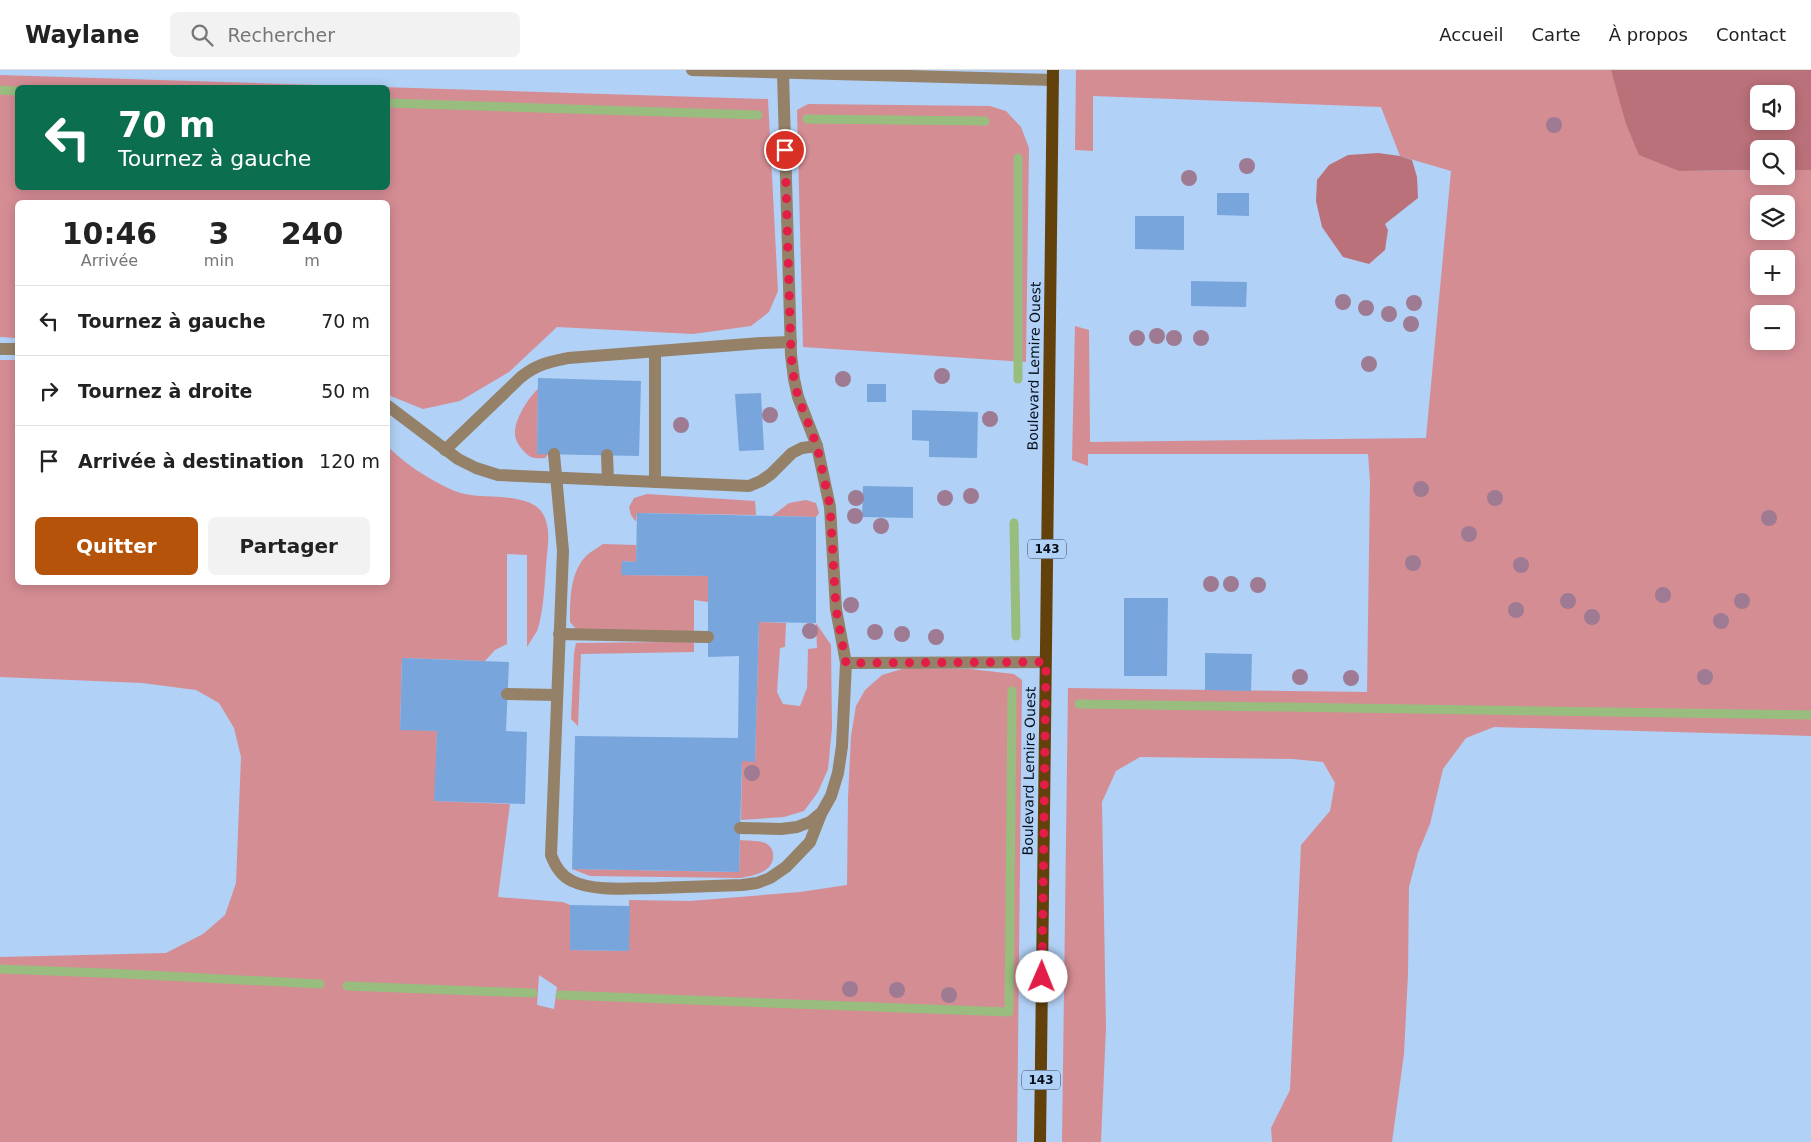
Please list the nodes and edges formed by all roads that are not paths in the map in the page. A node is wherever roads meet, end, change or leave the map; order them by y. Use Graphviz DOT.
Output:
graph roads {
  1 [pos="692,70"];
  2 [pos="783,73"];
  3 [pos="1053,75"];
  4 [pos="791,342"];
  5 [pos="0,349"];
  6 [pos="15,349"];
  7 [pos="655,352"];
  8 [pos="390,408"];
  9 [pos="817,446"];
  10 [pos="445,450"];
  11 [pos="554,454"];
  12 [pos="607,455"];
  13 [pos="555,478"];
  14 [pos="608,480"];
  15 [pos="654,482"];
  16 [pos="560,634"];
  17 [pos="708,637"];
  18 [pos="1046,662"];
  19 [pos="846,663"];
  20 [pos="508,694"];
  21 [pos="557,694"];
  22 [pos="822,812"];
  23 [pos="740,828"];
  24 [pos="1040,1142"];
  1 -- 2 [label="street"];
  2 -- 3 [label="street"];
  2 -- 4 [label="street"];
  3 -- 18 [label="main road, Boulevard Lemire Ouest / 143"];
  4 -- 7 [label="street"];
  4 -- 9 [label="street"];
  5 -- 6 [label="street"];
  7 -- 10 [label="street"];
  7 -- 15 [label="street"];
  8 -- 10 [label="street"];
  9 -- 15 [label="street"];
  9 -- 19 [label="street"];
  10 -- 13 [label="street"];
  11 -- 13 [label="street"];
  12 -- 14 [label="street"];
  13 -- 14 [label="street"];
  13 -- 16 [label="street"];
  14 -- 15 [label="street"];
  16 -- 17 [label="street"];
  16 -- 21 [label="street"];
  18 -- 19 [label="street"];
  18 -- 24 [label="main road, Boulevard Lemire Ouest / 143"];
  19 -- 22 [label="street"];
  20 -- 21 [label="street"];
  21 -- 22 [label="street"];
  22 -- 23 [label="street"];
}
